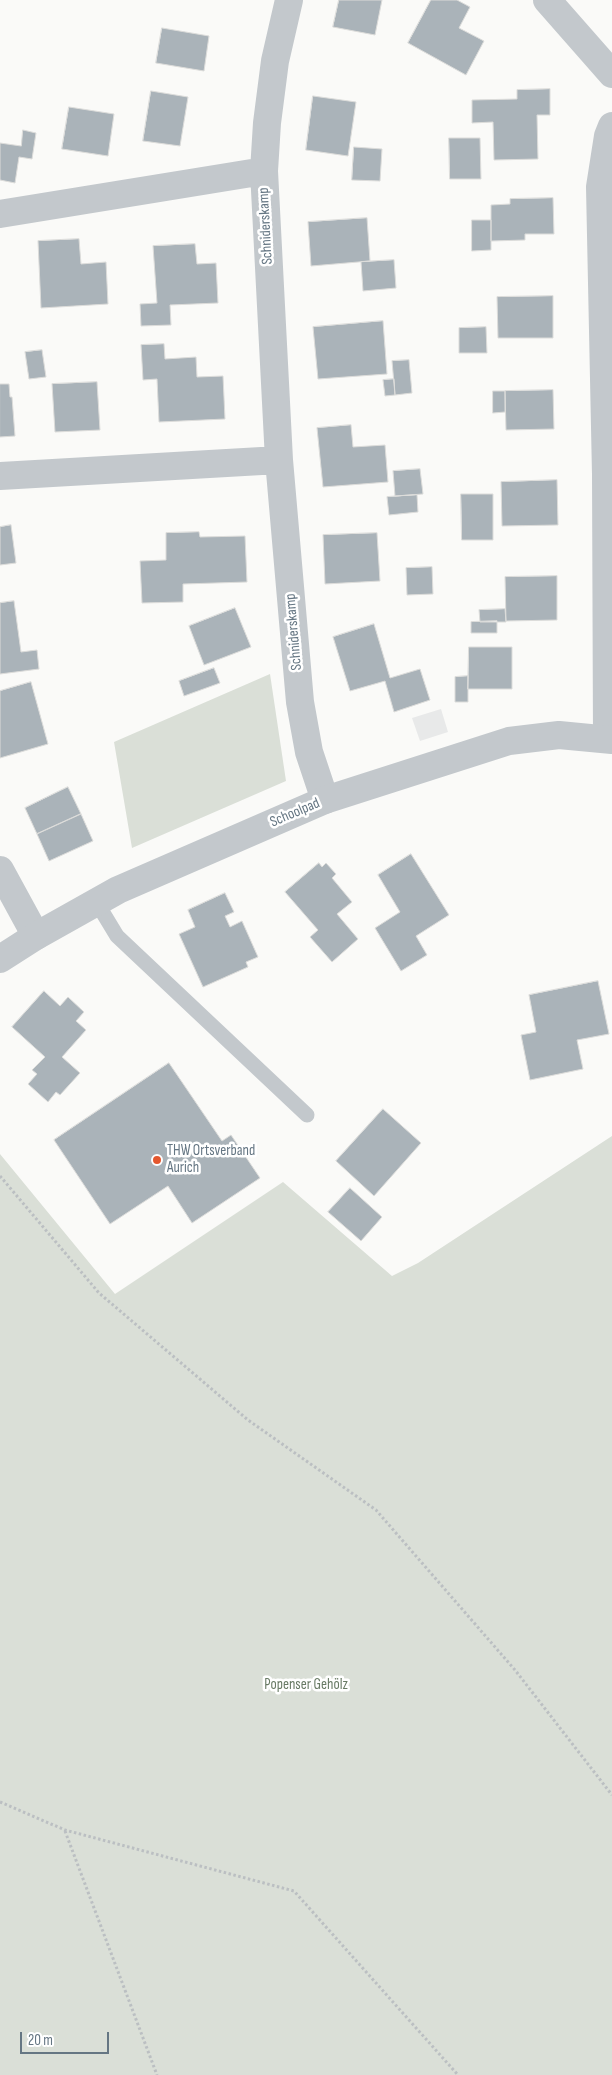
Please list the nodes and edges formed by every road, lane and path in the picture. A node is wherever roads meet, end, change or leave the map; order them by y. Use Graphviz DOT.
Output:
graph roads {
  1 [pos="289,0"];
  2 [pos="551,2"];
  3 [pos="612,74"];
  4 [pos="612,126"];
  5 [pos="264,171"];
  6 [pos="0,214"];
  7 [pos="279,460"];
  8 [pos="609,474"];
  9 [pos="0,476"];
  10 [pos="609,740"];
  11 [pos="324,800"];
  12 [pos="0,870"];
  13 [pos="96,903"];
  14 [pos="36,936"];
  15 [pos="0,960"];
  16 [pos="307,1116"];
  17 [pos="0,1176"];
  18 [pos="612,1794"];
  19 [pos="0,1802"];
  20 [pos="65,1830"];
  21 [pos="157,2075"];
  22 [pos="458,2075"];
  1 -- 5 [label="street, Schniderskamp"];
  2 -- 3 [label="street"];
  4 -- 8 [label="street"];
  5 -- 6 [label="street, Schniderskamp"];
  5 -- 7 [label="street, Schniderskamp"];
  7 -- 9 [label="street"];
  7 -- 11 [label="street, Schniderskamp"];
  8 -- 10 [label="street"];
  10 -- 11 [label="street, Schoolpad"];
  11 -- 13 [label="street, Schoolpad"];
  12 -- 14 [label="street"];
  13 -- 14 [label="street, Schoolpad"];
  13 -- 16 [label="lane"];
  14 -- 15 [label="street, Schoolpad"];
  17 -- 18 [label="path"];
  19 -- 20 [label="path"];
  20 -- 21 [label="path"];
  20 -- 22 [label="path"];
}
